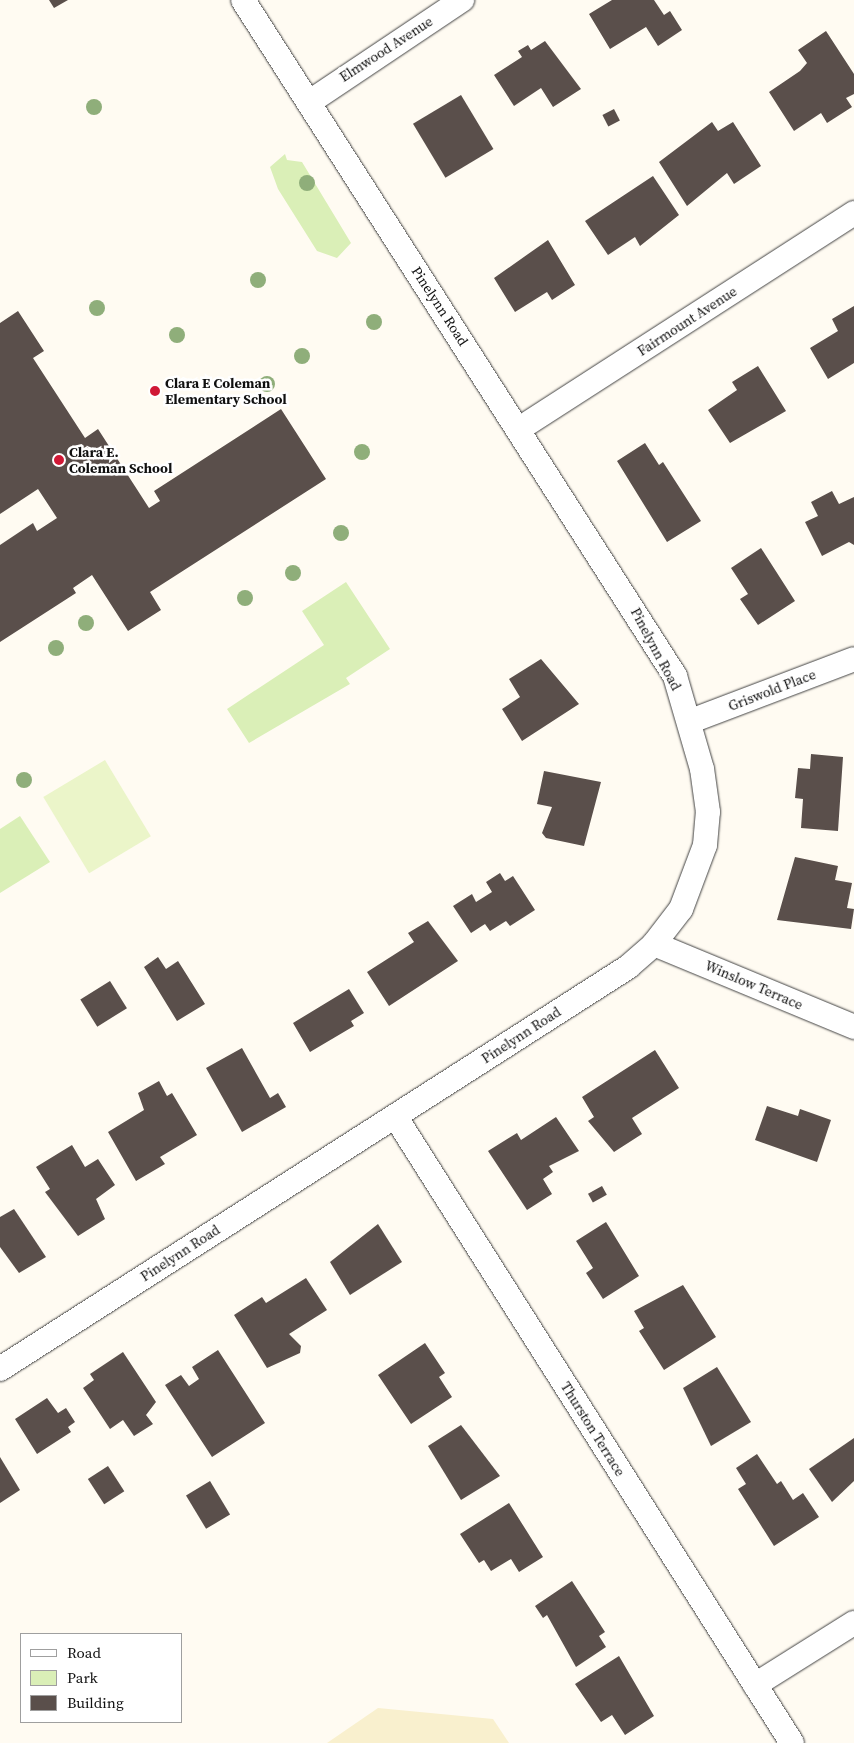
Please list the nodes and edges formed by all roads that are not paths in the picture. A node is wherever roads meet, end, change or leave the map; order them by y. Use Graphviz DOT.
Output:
graph roads {
  1 [pos="243,0"];
  2 [pos="462,0"];
  3 [pos="311,101"];
  4 [pos="854,213"];
  5 [pos="519,429"];
  6 [pos="854,659"];
  7 [pos="691,721"];
  8 [pos="654,944"];
  9 [pos="854,1027"];
  10 [pos="394,1116"];
  11 [pos="0,1369"];
  12 [pos="854,1623"];
  13 [pos="755,1684"];
  14 [pos="792,1743"];
  1 -- 3 [label="street, Pinelynn Road"];
  2 -- 3 [label="street, Elmwood Avenue"];
  3 -- 5 [label="street, Pinelynn Road"];
  4 -- 5 [label="street, Fairmount Avenue"];
  5 -- 7 [label="street, Pinelynn Road"];
  6 -- 7 [label="street, Griswold Place"];
  7 -- 8 [label="street, Pinelynn Road"];
  8 -- 9 [label="street, Winslow Terrace"];
  8 -- 10 [label="street, Pinelynn Road"];
  10 -- 11 [label="street, Pinelynn Road"];
  10 -- 13 [label="street, Thurston Terrace"];
  12 -- 13 [label="street"];
  13 -- 14 [label="street, Thurston Terrace"];
}
